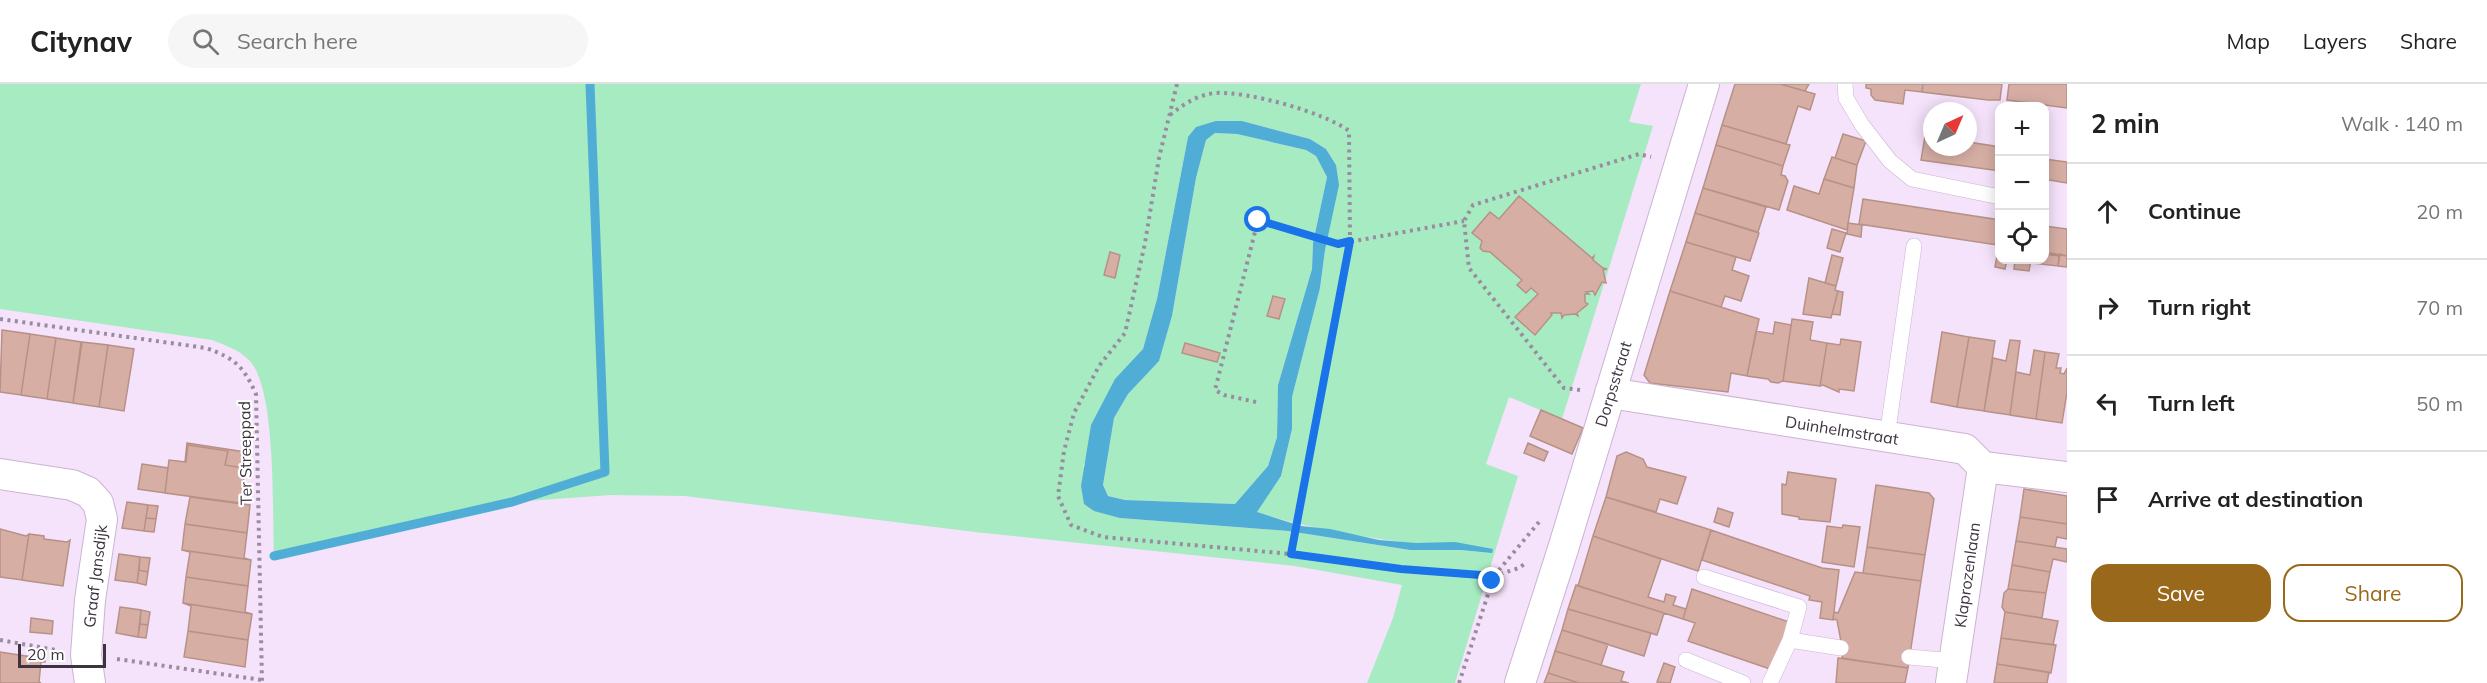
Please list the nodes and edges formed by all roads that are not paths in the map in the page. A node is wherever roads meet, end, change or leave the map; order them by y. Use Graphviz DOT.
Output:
graph roads {
  1 [pos="1704,84"];
  2 [pos="1845,84"];
  3 [pos="1995,196"];
  4 [pos="1914,246"];
  5 [pos="1598,392"];
  6 [pos="1887,437"];
  7 [pos="1983,467"];
  8 [pos="0,474"];
  9 [pos="2067,477"];
  10 [pos="1704,577"];
  11 [pos="1790,640"];
  12 [pos="1841,648"];
  13 [pos="1909,657"];
  14 [pos="1686,660"];
  15 [pos="88,669"];
  16 [pos="1953,672"];
  17 [pos="1520,683"];
  18 [pos="1743,683"];
  19 [pos="1770,683"];
  1 -- 5 [label="street, Dorpsstraat"];
  2 -- 3 [label="lane"];
  4 -- 6 [label="lane"];
  5 -- 6 [label="street, Duinhelmstraat"];
  5 -- 17 [label="street, Dorpsstraat"];
  6 -- 7 [label="street, Duinhelmstraat"];
  7 -- 9 [label="street"];
  7 -- 16 [label="street, Klaprozenlaan"];
  8 -- 15 [label="street, Graaf Jansdijk"];
  10 -- 11 [label="lane"];
  11 -- 12 [label="lane"];
  11 -- 19 [label="lane"];
  13 -- 16 [label="lane"];
  14 -- 18 [label="lane"];
}
